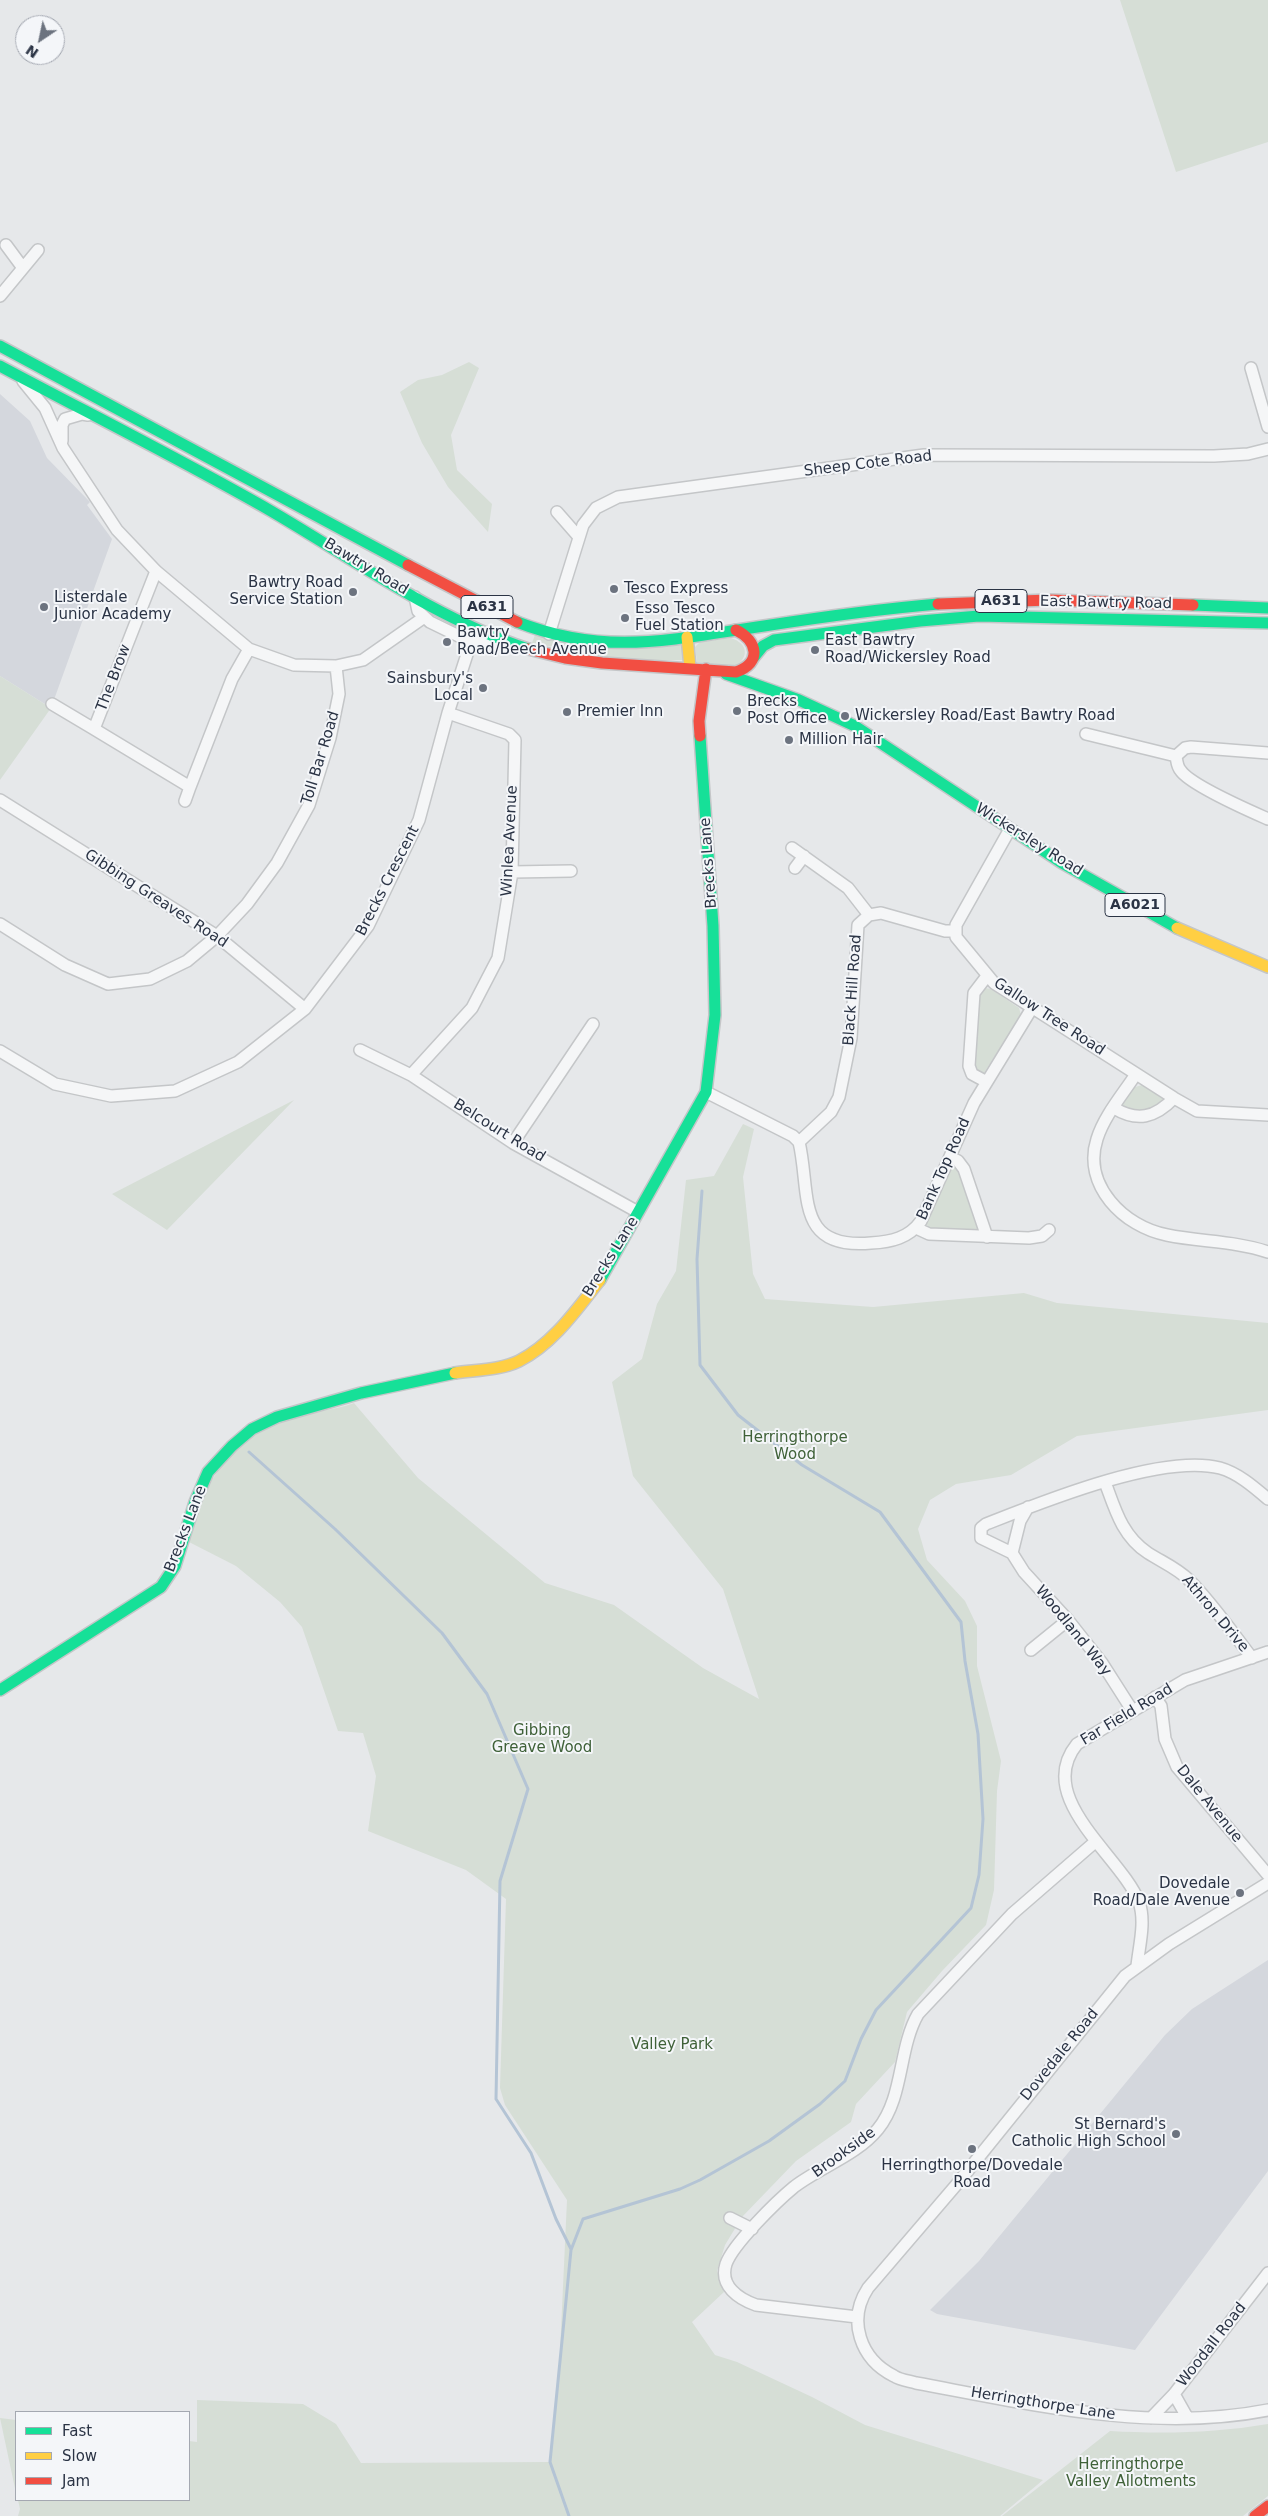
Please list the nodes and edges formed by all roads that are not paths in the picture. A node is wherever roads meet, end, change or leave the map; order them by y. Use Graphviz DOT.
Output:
graph roads {
  1 [pos="6,245"];
  2 [pos="38,250"];
  3 [pos="24,268"];
  4 [pos="0,296"];
  5 [pos="0,346"];
  6 [pos="0,366"];
  7 [pos="1251,368"];
  8 [pos="19,376"];
  9 [pos="96,417"];
  10 [pos="1268,427"];
  11 [pos="63,448"];
  12 [pos="1268,449"];
  13 [pos="557,512"];
  14 [pos="578,536"];
  15 [pos="156,571"];
  16 [pos="420,571"];
  17 [pos="413,596"];
  18 [pos="1268,608"];
  19 [pos="423,618"];
  20 [pos="1268,624"];
  21 [pos="736,630"];
  22 [pos="549,634"];
  23 [pos="687,637"];
  24 [pos="501,640"];
  25 [pos="471,642"];
  26 [pos="249,649"];
  27 [pos="757,665"];
  28 [pos="336,666"];
  29 [pos="690,667"];
  30 [pos="706,670"];
  31 [pos="726,674"];
  32 [pos="798,699"];
  33 [pos="52,704"];
  34 [pos="448,713"];
  35 [pos="94,729"];
  36 [pos="1086,734"];
  37 [pos="1268,753"];
  38 [pos="1176,756"];
  39 [pos="190,787"];
  40 [pos="0,800"];
  41 [pos="185,801"];
  42 [pos="1268,819"];
  43 [pos="1010,829"];
  44 [pos="792,848"];
  45 [pos="804,856"];
  46 [pos="795,868"];
  47 [pos="571,871"];
  48 [pos="512,872"];
  49 [pos="869,914"];
  50 [pos="0,924"];
  51 [pos="955,931"];
  52 [pos="217,936"];
  53 [pos="1268,967"];
  54 [pos="987,976"];
  55 [pos="1032,1008"];
  56 [pos="304,1010"];
  57 [pos="593,1024"];
  58 [pos="360,1050"];
  59 [pos="0,1051"];
  60 [pos="1136,1074"];
  61 [pos="411,1075"];
  62 [pos="985,1081"];
  63 [pos="706,1092"];
  64 [pos="1174,1098"];
  65 [pos="1114,1108"];
  66 [pos="1268,1115"];
  67 [pos="799,1142"];
  68 [pos="513,1143"];
  69 [pos="950,1157"];
  70 [pos="638,1212"];
  71 [pos="916,1228"];
  72 [pos="1049,1230"];
  73 [pos="987,1237"];
  74 [pos="1268,1252"];
  75 [pos="1105,1482"];
  76 [pos="1268,1499"];
  77 [pos="1028,1507"];
  78 [pos="1012,1553"];
  79 [pos="1068,1620"];
  80 [pos="1031,1650"];
  81 [pos="1268,1652"];
  82 [pos="1252,1658"];
  83 [pos="0,1690"];
  84 [pos="1155,1697"];
  85 [pos="1132,1710"];
  86 [pos="1096,1842"];
  87 [pos="1268,1875"];
  88 [pos="1268,1883"];
  89 [pos="1137,1966"];
  90 [pos="730,2218"];
  91 [pos="752,2228"];
  92 [pos="1268,2273"];
  93 [pos="857,2316"];
  94 [pos="1174,2394"];
  95 [pos="1268,2410"];
  96 [pos="1187,2417"];
  97 [pos="1151,2418"];
  98 [pos="1268,2506"];
  99 [pos="1255,2516"];
  1 -- 3 [label="street"];
  2 -- 3 [label="street"];
  3 -- 4 [label="street"];
  5 -- 16 [label="main road, Bawtry Road / A631"];
  6 -- 8 [label="main road, Bawtry Road / A631"];
  7 -- 10 [label="street"];
  8 -- 9 [label="main road, Bawtry Road / A631"];
  8 -- 11 [label="street"];
  9 -- 11 [label="street"];
  9 -- 17 [label="main road, Bawtry Road / A631"];
  11 -- 15 [label="street"];
  12 -- 14 [label="street, Sheep Cote Road"];
  13 -- 14 [label="street"];
  14 -- 22 [label="street, Sheep Cote Road"];
  15 -- 26 [label="street"];
  15 -- 35 [label="street, The Brow"];
  16 -- 17 [label="main road"];
  16 -- 22 [label="main road, Bawtry Road / A631"];
  17 -- 19 [label="street"];
  17 -- 24 [label="main road, Bawtry Road / A631"];
  18 -- 21 [label="main road, East Bawtry Road / A631"];
  19 -- 25 [label="street"];
  19 -- 28 [label="street"];
  20 -- 27 [label="main road, East Bawtry Road / A631"];
  21 -- 23 [label="main road, Bawtry Road / A631"];
  21 -- 27 [label="main road"];
  22 -- 23 [label="main road, Bawtry Road / A631"];
  23 -- 29 [label="main road"];
  24 -- 25 [label="street"];
  24 -- 29 [label="main road, Bawtry Road / A631"];
  25 -- 34 [label="street, Brecks Crescent"];
  26 -- 28 [label="street"];
  26 -- 39 [label="street"];
  27 -- 31 [label="main road, A631"];
  27 -- 32 [label="main road, Wickersley Road / A6021"];
  28 -- 52 [label="street, Toll Bar Road"];
  29 -- 30 [label="main road, Bawtry Road / A631"];
  30 -- 31 [label="main road, Bawtry Road / A631"];
  30 -- 63 [label="main road, Brecks Lane"];
  31 -- 32 [label="main road, Wickersley Road / A6021"];
  32 -- 43 [label="main road, Wickersley Road / A6021"];
  33 -- 35 [label="street, The Brow"];
  34 -- 48 [label="street, Winlea Avenue"];
  34 -- 56 [label="street, Brecks Crescent"];
  35 -- 39 [label="street, The Brow"];
  36 -- 38 [label="street"];
  37 -- 38 [label="street"];
  38 -- 42 [label="street"];
  39 -- 41 [label="street"];
  40 -- 52 [label="street, Gibbing Greaves Road"];
  43 -- 51 [label="street"];
  43 -- 53 [label="main road, Wickersley Road / A6021"];
  44 -- 45 [label="street"];
  45 -- 46 [label="street"];
  45 -- 49 [label="street"];
  47 -- 48 [label="street"];
  48 -- 61 [label="street, Winlea Avenue"];
  49 -- 51 [label="street, Black Hill Road"];
  49 -- 67 [label="street, Black Hill Road"];
  50 -- 52 [label="street, Toll Bar Road"];
  51 -- 54 [label="street, Gallow Tree Road"];
  52 -- 56 [label="street, Gibbing Greaves Road"];
  54 -- 55 [label="street, Gallow Tree Road"];
  54 -- 62 [label="street"];
  55 -- 60 [label="street, Gallow Tree Road"];
  55 -- 62 [label="street, Bank Top Road"];
  56 -- 59 [label="street, Brecks Crescent"];
  57 -- 68 [label="street"];
  58 -- 61 [label="street, Belcourt Road"];
  60 -- 64 [label="street, Gallow Tree Road"];
  60 -- 65 [label="street"];
  61 -- 68 [label="street, Belcourt Road"];
  62 -- 69 [label="street, Bank Top Road"];
  63 -- 67 [label="street"];
  63 -- 70 [label="main road, Brecks Lane"];
  64 -- 65 [label="street"];
  64 -- 66 [label="street, Gallow Tree Road"];
  65 -- 74 [label="street"];
  67 -- 71 [label="street, Bank Top Road"];
  68 -- 70 [label="street, Belcourt Road"];
  69 -- 71 [label="street, Bank Top Road"];
  69 -- 73 [label="street"];
  70 -- 83 [label="main road, Brecks Lane"];
  71 -- 73 [label="street"];
  72 -- 73 [label="street"];
  75 -- 76 [label="street"];
  75 -- 77 [label="street"];
  75 -- 82 [label="street, Athron Drive"];
  77 -- 78 [label="street"];
  77 -- 78 [label="street"];
  78 -- 79 [label="street, Woodland Way"];
  79 -- 80 [label="street"];
  79 -- 85 [label="street, Woodland Way"];
  81 -- 82 [label="street, Far Field Road"];
  82 -- 84 [label="street, Far Field Road"];
  84 -- 85 [label="street, Far Field Road"];
  84 -- 87 [label="street, Dale Avenue"];
  85 -- 86 [label="street, Far Field Road"];
  86 -- 89 [label="street, Far Field Road"];
  86 -- 91 [label="street, Brookside"];
  88 -- 89 [label="street, Dovedale Road"];
  89 -- 93 [label="street, Dovedale Road"];
  90 -- 91 [label="street"];
  91 -- 93 [label="street, Brookside"];
  92 -- 94 [label="street, Woodall Road"];
  93 -- 97 [label="street, Herringthorpe Lane"];
  94 -- 96 [label="street, Woodall Road"];
  94 -- 97 [label="street, Woodall Road"];
  95 -- 96 [label="street, Herringthorpe Lane"];
  96 -- 97 [label="street, Herringthorpe Lane"];
  98 -- 99 [label="main road"];
}
